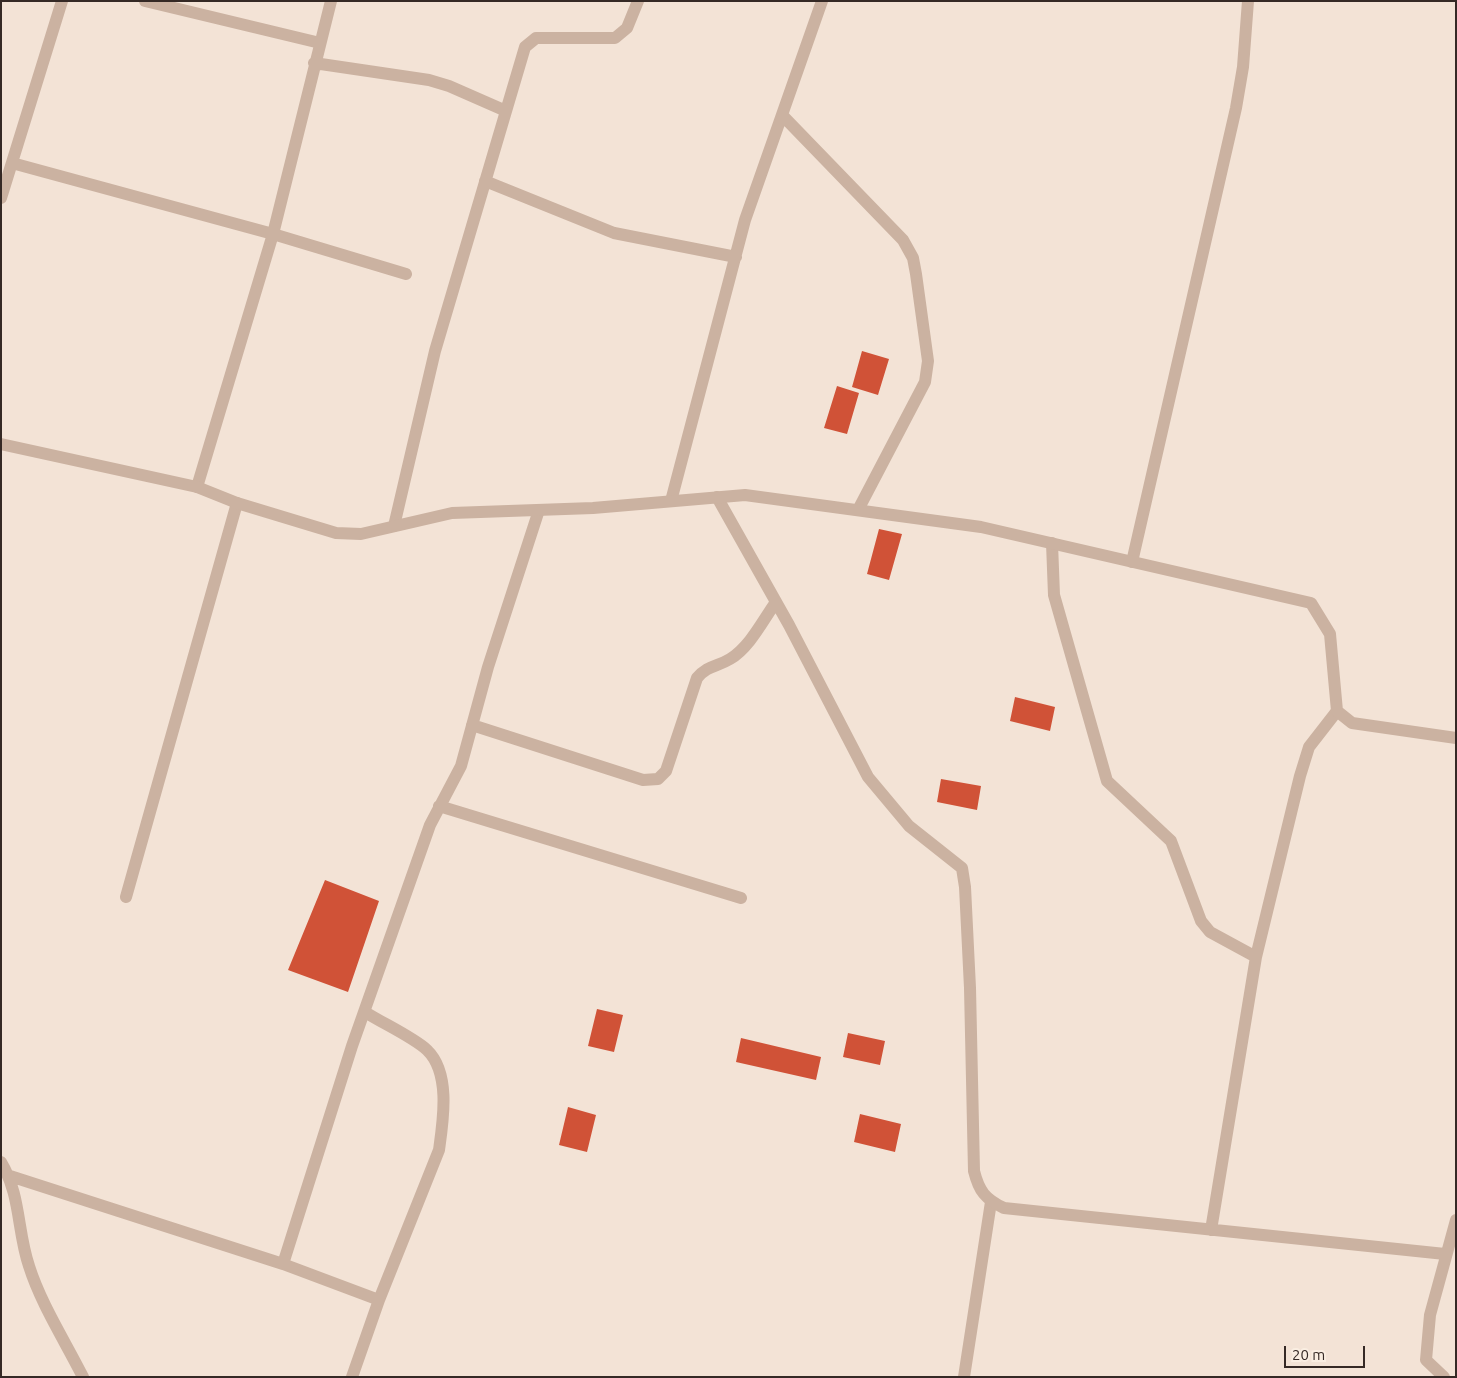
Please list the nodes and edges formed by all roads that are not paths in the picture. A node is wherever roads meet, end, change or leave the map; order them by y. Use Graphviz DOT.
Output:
graph roads {
  1 [pos="62,1"];
  2 [pos="145,1"];
  3 [pos="331,1"];
  4 [pos="638,1"];
  5 [pos="822,1"];
  6 [pos="1248,1"];
  7 [pos="320,43"];
  8 [pos="314,63"];
  9 [pos="506,111"];
  10 [pos="782,115"];
  11 [pos="12,163"];
  12 [pos="485,181"];
  13 [pos="1,198"];
  14 [pos="273,234"];
  15 [pos="736,257"];
  16 [pos="406,274"];
  17 [pos="1,444"];
  18 [pos="197,487"];
  19 [pos="717,497"];
  20 [pos="671,501"];
  21 [pos="237,503"];
  22 [pos="539,510"];
  23 [pos="858,510"];
  24 [pos="394,526"];
  25 [pos="1052,543"];
  26 [pos="1132,562"];
  27 [pos="776,602"];
  28 [pos="1337,711"];
  29 [pos="472,725"];
  30 [pos="1456,738"];
  31 [pos="439,806"];
  32 [pos="126,897"];
  33 [pos="741,898"];
  34 [pos="1256,957"];
  35 [pos="365,1012"];
  36 [pos="1,1162"];
  37 [pos="10,1176"];
  38 [pos="992,1202"];
  39 [pos="1456,1220"];
  40 [pos="1211,1230"];
  41 [pos="1445,1254"];
  42 [pos="282,1264"];
  43 [pos="379,1300"];
  44 [pos="83,1377"];
  45 [pos="352,1377"];
  46 [pos="964,1377"];
  47 [pos="1444,1377"];
  1 -- 11 [label="street"];
  2 -- 7 [label="street"];
  3 -- 7 [label="street"];
  4 -- 9 [label="street"];
  5 -- 10 [label="street"];
  6 -- 26 [label="street"];
  7 -- 8 [label="street"];
  8 -- 9 [label="street"];
  8 -- 14 [label="street"];
  9 -- 12 [label="street"];
  10 -- 15 [label="street"];
  10 -- 23 [label="street"];
  11 -- 13 [label="street"];
  11 -- 14 [label="street"];
  12 -- 15 [label="street"];
  12 -- 24 [label="street"];
  14 -- 16 [label="street"];
  14 -- 18 [label="street"];
  15 -- 20 [label="street"];
  17 -- 18 [label="street"];
  18 -- 21 [label="street"];
  19 -- 20 [label="street"];
  19 -- 23 [label="street"];
  19 -- 27 [label="street"];
  20 -- 22 [label="street"];
  21 -- 24 [label="street"];
  21 -- 32 [label="street"];
  22 -- 24 [label="street"];
  22 -- 29 [label="street"];
  23 -- 25 [label="street"];
  25 -- 26 [label="street"];
  25 -- 34 [label="street"];
  26 -- 28 [label="street"];
  27 -- 29 [label="street"];
  27 -- 38 [label="street"];
  28 -- 30 [label="street"];
  28 -- 34 [label="street"];
  29 -- 31 [label="street"];
  31 -- 33 [label="street"];
  31 -- 35 [label="street"];
  34 -- 40 [label="street"];
  35 -- 42 [label="street"];
  35 -- 43 [label="street"];
  36 -- 37 [label="street"];
  37 -- 42 [label="street"];
  37 -- 44 [label="street"];
  38 -- 40 [label="street"];
  38 -- 46 [label="street"];
  39 -- 41 [label="street"];
  40 -- 41 [label="street"];
  41 -- 47 [label="street"];
  42 -- 43 [label="street"];
  43 -- 45 [label="street"];
}
